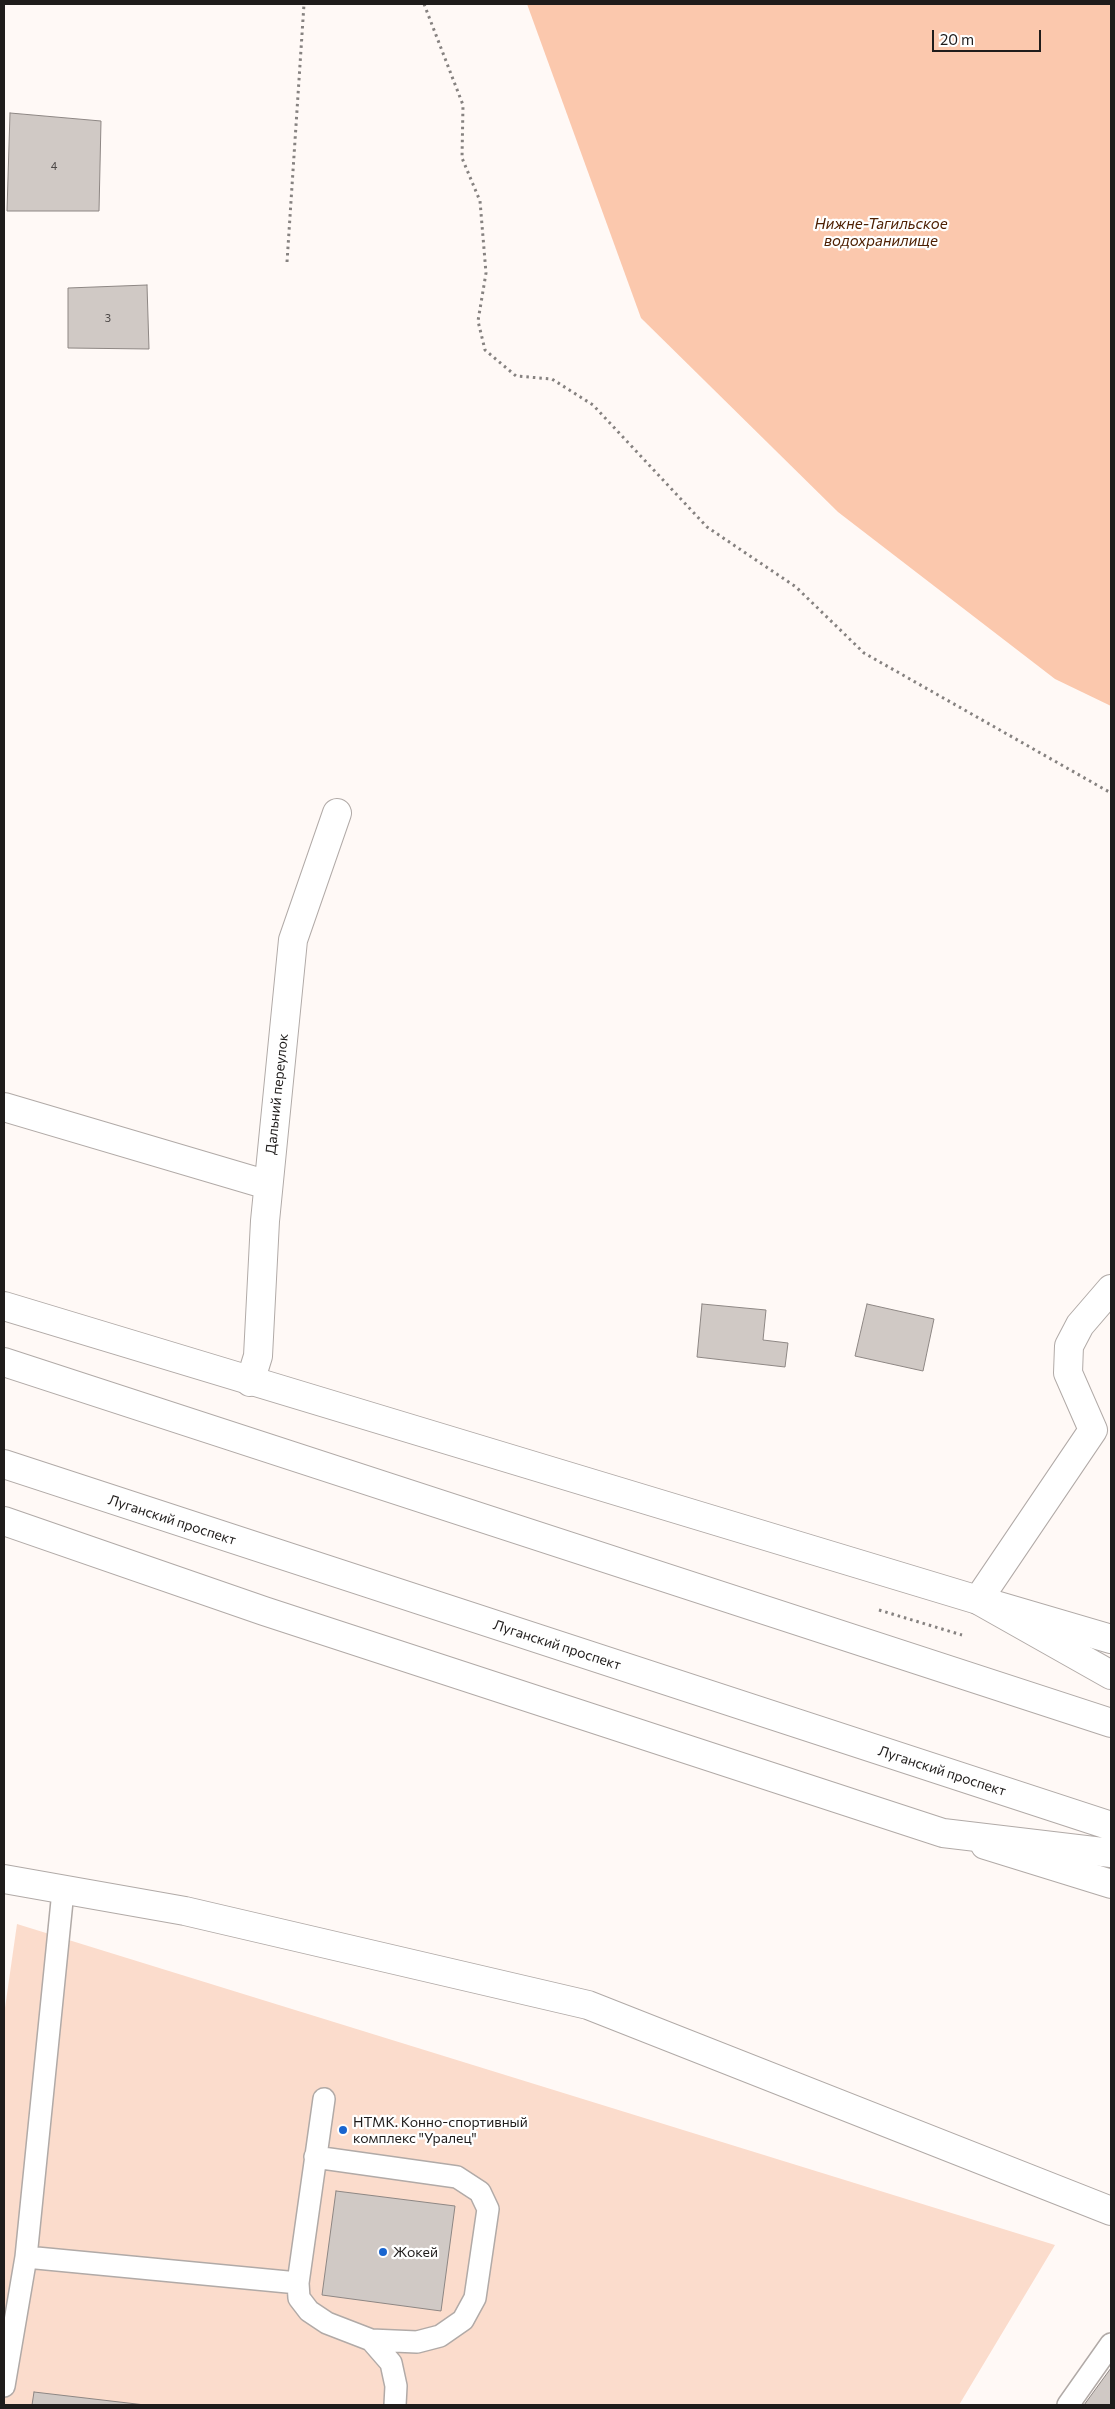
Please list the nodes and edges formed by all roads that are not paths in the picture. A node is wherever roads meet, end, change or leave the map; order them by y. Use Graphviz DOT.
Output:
graph roads {
  1 [pos="337,813"];
  2 [pos="4,1107"];
  3 [pos="268,1185"];
  4 [pos="1111,1289"];
  5 [pos="4,1306"];
  6 [pos="4,1362"];
  7 [pos="250,1382"];
  8 [pos="4,1464"];
  9 [pos="4,1521"];
  10 [pos="978,1600"];
  11 [pos="1111,1640"];
  12 [pos="1111,1675"];
  13 [pos="1111,1724"];
  14 [pos="1111,1826"];
  15 [pos="943,1832"];
  16 [pos="1111,1853"];
  17 [pos="4,1879"];
  18 [pos="1111,1884"];
  19 [pos="63,1891"];
  20 [pos="324,2099"];
  21 [pos="315,2157"];
  22 [pos="1111,2211"];
  23 [pos="26,2258"];
  24 [pos="298,2283"];
  25 [pos="371,2340"];
  26 [pos="1111,2344"];
  27 [pos="4,2386"];
  28 [pos="395,2405"];
  29 [pos="1068,2405"];
  1 -- 3 [label="main road, Дальний переулок"];
  2 -- 3 [label="main road"];
  3 -- 7 [label="main road, Дальний переулок"];
  4 -- 10 [label="main road"];
  5 -- 7 [label="main road"];
  6 -- 13 [label="main road"];
  7 -- 10 [label="main road"];
  8 -- 14 [label="main road, Луганский проспект"];
  9 -- 15 [label="main road"];
  10 -- 11 [label="main road"];
  10 -- 12 [label="main road"];
  15 -- 16 [label="main road"];
  15 -- 18 [label="main road"];
  17 -- 19 [label="main road"];
  19 -- 22 [label="main road"];
  19 -- 23 [label="lane"];
  20 -- 21 [label="lane"];
  21 -- 24 [label="lane"];
  21 -- 25 [label="lane"];
  23 -- 24 [label="lane"];
  23 -- 27 [label="lane"];
  24 -- 25 [label="lane"];
  25 -- 28 [label="lane"];
  26 -- 29 [label="lane"];
}
